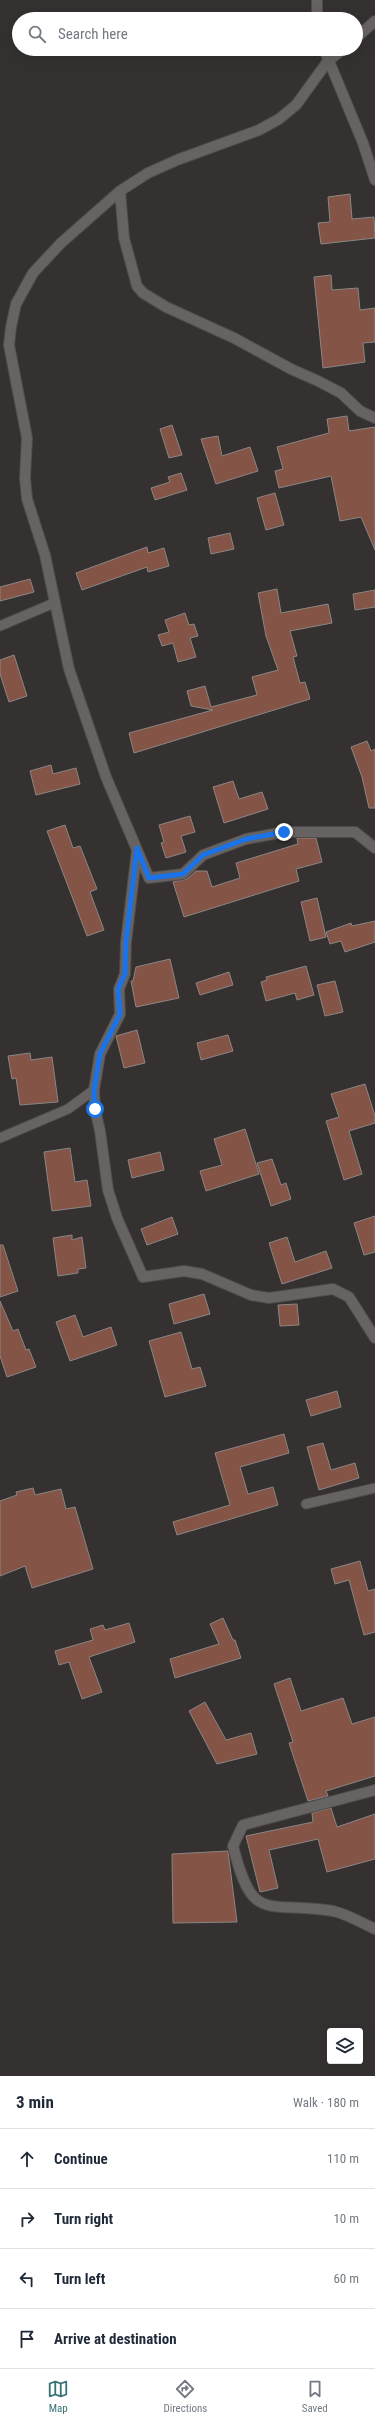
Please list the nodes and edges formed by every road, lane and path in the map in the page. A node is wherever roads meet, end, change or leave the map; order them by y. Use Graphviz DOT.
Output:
graph roads {
  1 [pos="317,0"];
  2 [pos="317,12"];
  3 [pos="375,21"];
  4 [pos="363,32"];
  5 [pos="326,56"];
  6 [pos="334,56"];
  7 [pos="328,61"];
  8 [pos="375,180"];
  9 [pos="120,191"];
  10 [pos="375,418"];
  11 [pos="54,603"];
  12 [pos="0,626"];
  13 [pos="137,848"];
  14 [pos="375,848"];
  15 [pos="94,1090"];
  16 [pos="0,1138"];
  17 [pos="375,1338"];
  18 [pos="375,1488"];
  19 [pos="306,1504"];
  20 [pos="375,1790"];
  21 [pos="375,1929"];
  1 -- 2 [label="street"];
  3 -- 4 [label="street"];
  5 -- 7 [label="street"];
  6 -- 7 [label="street"];
  7 -- 8 [label="street"];
  7 -- 9 [label="street"];
  9 -- 10 [label="street"];
  9 -- 11 [label="street"];
  11 -- 12 [label="lane"];
  11 -- 13 [label="street"];
  13 -- 14 [label="street"];
  13 -- 15 [label="street"];
  15 -- 16 [label="lane"];
  15 -- 17 [label="street"];
  18 -- 19 [label="lane"];
  20 -- 21 [label="street"];
}
